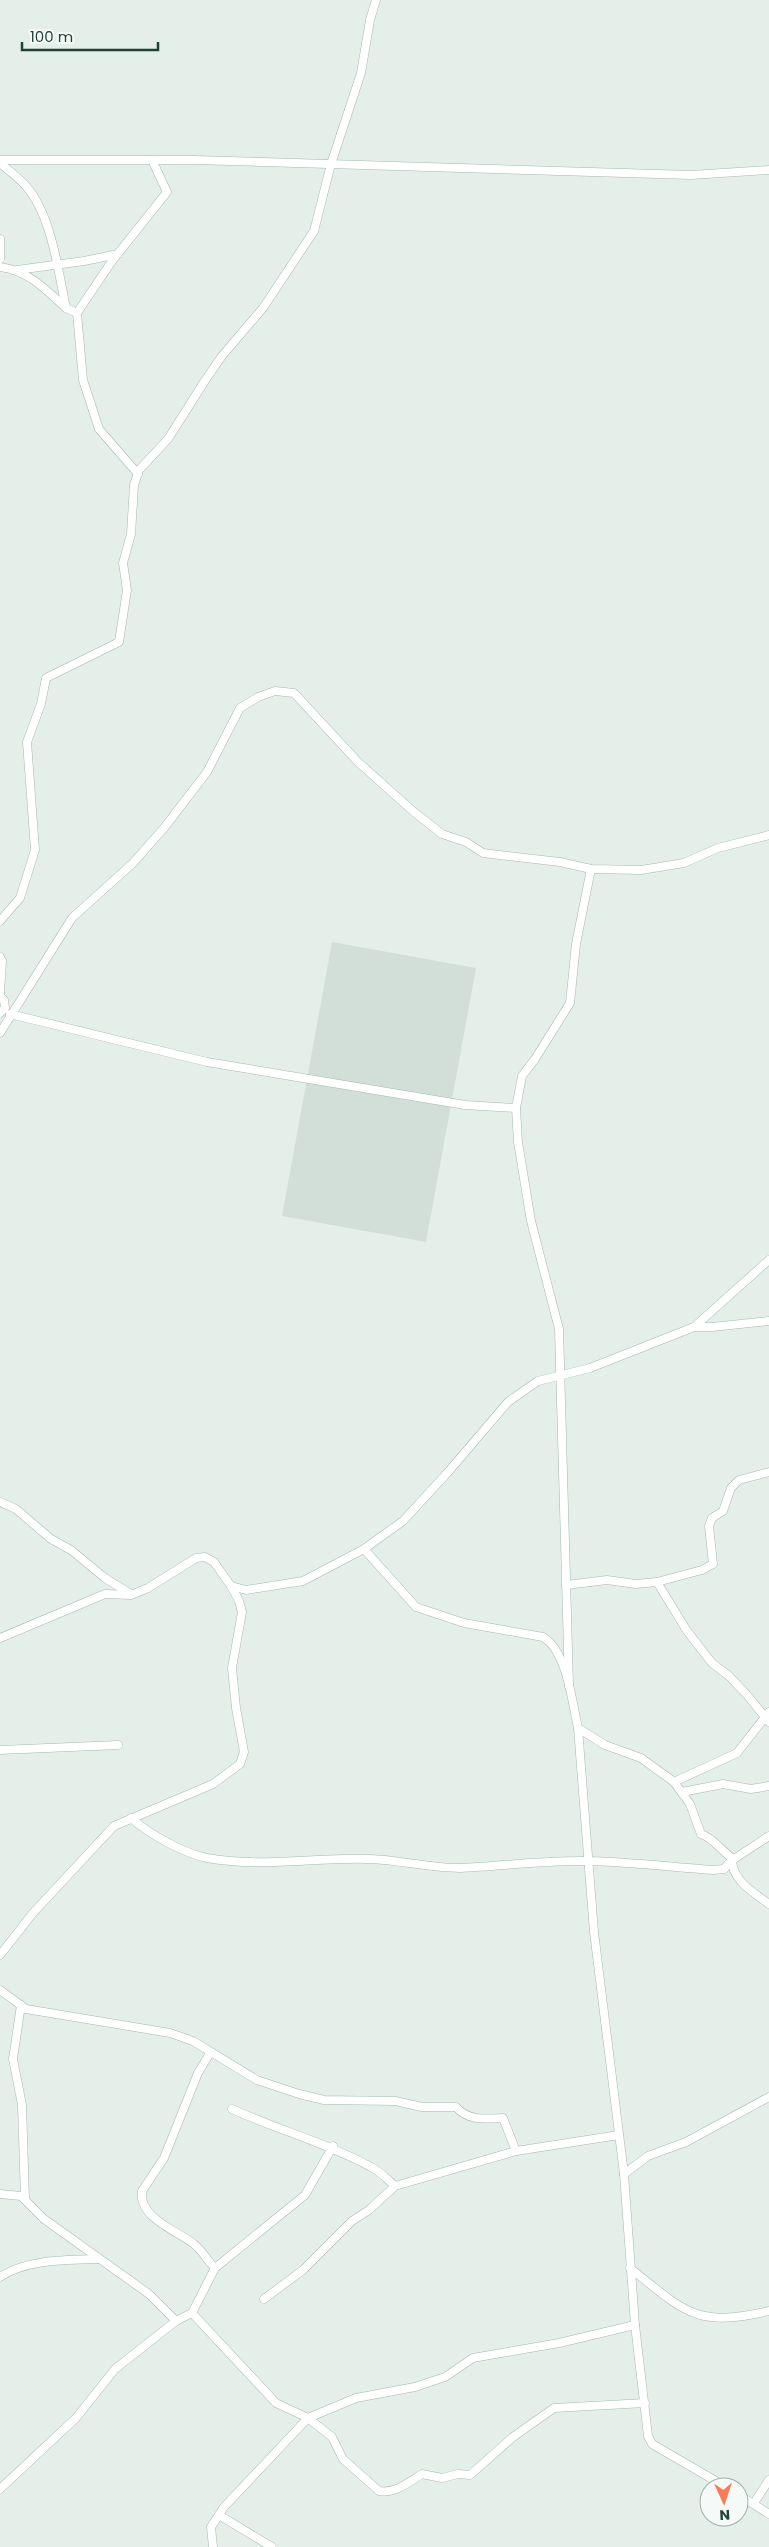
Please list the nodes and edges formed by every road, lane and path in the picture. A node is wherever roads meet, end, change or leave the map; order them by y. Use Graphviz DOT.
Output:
graph roads {
  1 [pos="376,0"];
  2 [pos="152,160"];
  3 [pos="0,161"];
  4 [pos="332,164"];
  5 [pos="769,170"];
  6 [pos="0,239"];
  7 [pos="118,254"];
  8 [pos="0,259"];
  9 [pos="57,263"];
  10 [pos="0,267"];
  11 [pos="17,270"];
  12 [pos="66,308"];
  13 [pos="77,313"];
  14 [pos="138,474"];
  15 [pos="769,835"];
  16 [pos="591,869"];
  17 [pos="0,921"];
  18 [pos="0,957"];
  19 [pos="0,995"];
  20 [pos="0,1013"];
  21 [pos="10,1014"];
  22 [pos="0,1029"];
  23 [pos="0,1033"];
  24 [pos="516,1108"];
  25 [pos="769,1260"];
  26 [pos="769,1321"];
  27 [pos="694,1327"];
  28 [pos="560,1375"];
  29 [pos="769,1472"];
  30 [pos="0,1502"];
  31 [pos="364,1549"];
  32 [pos="657,1582"];
  33 [pos="566,1585"];
  34 [pos="231,1586"];
  35 [pos="131,1594"];
  36 [pos="0,1638"];
  37 [pos="569,1686"];
  38 [pos="768,1718"];
  39 [pos="578,1728"];
  40 [pos="118,1745"];
  41 [pos="0,1750"];
  42 [pos="674,1782"];
  43 [pos="769,1786"];
  44 [pos="682,1792"];
  45 [pos="131,1818"];
  46 [pos="769,1836"];
  47 [pos="588,1861"];
  48 [pos="731,1862"];
  49 [pos="769,1904"];
  50 [pos="0,1955"];
  51 [pos="0,1990"];
  52 [pos="21,2005"];
  53 [pos="210,2053"];
  54 [pos="769,2097"];
  55 [pos="232,2109"];
  56 [pos="619,2135"];
  57 [pos="333,2146"];
  58 [pos="516,2151"];
  59 [pos="624,2174"];
  60 [pos="395,2186"];
  61 [pos="0,2194"];
  62 [pos="25,2199"];
  63 [pos="98,2259"];
  64 [pos="215,2268"];
  65 [pos="630,2268"];
  66 [pos="0,2277"];
  67 [pos="264,2299"];
  68 [pos="769,2311"];
  69 [pos="192,2313"];
  70 [pos="176,2321"];
  71 [pos="635,2325"];
  72 [pos="645,2403"];
  73 [pos="308,2418"];
  74 [pos="709,2477"];
  75 [pos="769,2480"];
  76 [pos="0,2489"];
  77 [pos="749,2500"];
  78 [pos="754,2503"];
  79 [pos="769,2514"];
  80 [pos="219,2515"];
  81 [pos="213,2547"];
  82 [pos="272,2547"];
  1 -- 4 [label="street"];
  2 -- 3 [label="street"];
  2 -- 4 [label="street"];
  2 -- 7 [label="street"];
  3 -- 9 [label="street"];
  4 -- 5 [label="street"];
  4 -- 14 [label="street"];
  6 -- 8 [label="street"];
  7 -- 9 [label="street"];
  7 -- 13 [label="street"];
  9 -- 11 [label="street"];
  9 -- 12 [label="street"];
  10 -- 11 [label="street"];
  11 -- 12 [label="street"];
  12 -- 13 [label="street"];
  13 -- 14 [label="street"];
  14 -- 17 [label="street"];
  15 -- 16 [label="street"];
  16 -- 21 [label="street"];
  16 -- 24 [label="street"];
  18 -- 19 [label="street"];
  19 -- 20 [label="street"];
  21 -- 23 [label="street"];
  21 -- 24 [label="street"];
  22 -- 23 [label="street"];
  24 -- 28 [label="street"];
  25 -- 27 [label="street"];
  26 -- 27 [label="street"];
  27 -- 28 [label="street"];
  28 -- 31 [label="street"];
  28 -- 33 [label="street"];
  29 -- 32 [label="street"];
  30 -- 35 [label="street"];
  31 -- 34 [label="street"];
  31 -- 37 [label="street"];
  32 -- 33 [label="street"];
  32 -- 38 [label="street"];
  33 -- 37 [label="street"];
  34 -- 35 [label="street"];
  34 -- 45 [label="street"];
  35 -- 36 [label="street"];
  37 -- 39 [label="street"];
  38 -- 42 [label="street"];
  39 -- 42 [label="street"];
  39 -- 47 [label="street"];
  40 -- 41 [label="street"];
  42 -- 44 [label="street"];
  43 -- 44 [label="street"];
  44 -- 48 [label="street"];
  45 -- 47 [label="street"];
  45 -- 50 [label="street"];
  46 -- 48 [label="street"];
  47 -- 48 [label="street"];
  47 -- 56 [label="street"];
  48 -- 49 [label="street"];
  51 -- 52 [label="street"];
  52 -- 53 [label="street"];
  52 -- 62 [label="street"];
  53 -- 58 [label="street"];
  53 -- 64 [label="street"];
  54 -- 59 [label="street"];
  55 -- 57 [label="street"];
  56 -- 58 [label="street"];
  56 -- 59 [label="street"];
  57 -- 60 [label="street"];
  57 -- 64 [label="street"];
  58 -- 60 [label="street"];
  59 -- 65 [label="street"];
  60 -- 67 [label="street"];
  61 -- 62 [label="street"];
  62 -- 63 [label="street"];
  63 -- 66 [label="street"];
  63 -- 70 [label="street"];
  64 -- 69 [label="street"];
  65 -- 68 [label="street"];
  65 -- 71 [label="street"];
  69 -- 70 [label="street"];
  69 -- 73 [label="street"];
  70 -- 76 [label="street"];
  71 -- 72 [label="street"];
  71 -- 73 [label="street"];
  72 -- 73 [label="street"];
  72 -- 74 [label="street"];
  73 -- 80 [label="street"];
  75 -- 78 [label="street"];
  77 -- 78 [label="street"];
  78 -- 79 [label="street"];
  80 -- 81 [label="street"];
  80 -- 82 [label="street"];
}
